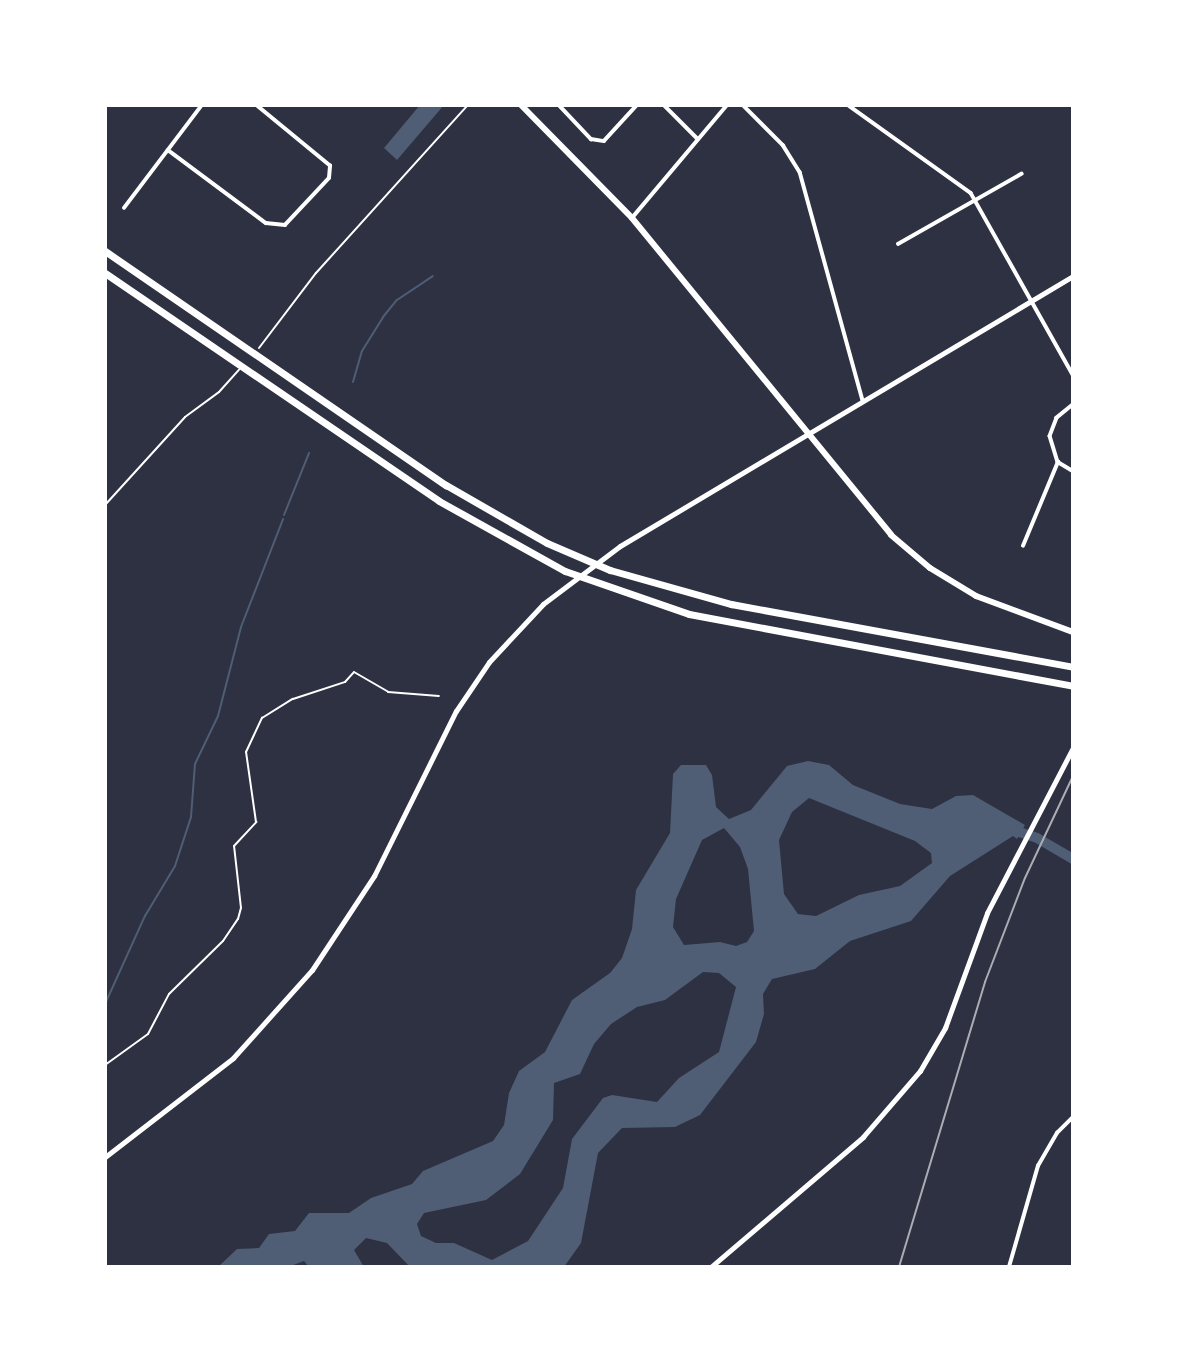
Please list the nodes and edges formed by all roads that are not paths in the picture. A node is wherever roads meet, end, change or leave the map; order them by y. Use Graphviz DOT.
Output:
graph roads {
  1 [pos="202,105"];
  2 [pos="256,105"];
  3 [pos="521,105"];
  4 [pos="559,105"];
  5 [pos="637,105"];
  6 [pos="664,105"];
  7 [pos="727,105"];
  8 [pos="743,105"];
  9 [pos="848,105"];
  10 [pos="698,139"];
  11 [pos="168,149"];
  12 [pos="1021,174"];
  13 [pos="976,200"];
  14 [pos="124,208"];
  15 [pos="632,218"];
  16 [pos="898,244"];
  17 [pos="105,251"];
  18 [pos="105,273"];
  19 [pos="1073,276"];
  20 [pos="1031,300"];
  21 [pos="1073,375"];
  22 [pos="863,401"];
  23 [pos="1073,405"];
  24 [pos="806,434"];
  25 [pos="1058,462"];
  26 [pos="1073,471"];
  27 [pos="1023,546"];
  28 [pos="1073,632"];
  29 [pos="1073,667"];
  30 [pos="1073,686"];
  31 [pos="1073,748"];
  32 [pos="1073,1117"];
  33 [pos="105,1157"];
  34 [pos="711,1267"];
  35 [pos="1009,1267"];
  1 -- 11 [label="street"];
  2 -- 11 [label="street"];
  3 -- 15 [label="main road"];
  4 -- 5 [label="street"];
  6 -- 10 [label="street"];
  7 -- 10 [label="street"];
  8 -- 22 [label="street"];
  9 -- 13 [label="street"];
  10 -- 15 [label="street"];
  11 -- 14 [label="street"];
  12 -- 13 [label="street"];
  13 -- 16 [label="street"];
  13 -- 20 [label="street"];
  15 -- 24 [label="main road"];
  17 -- 29 [label="highway"];
  18 -- 30 [label="highway"];
  19 -- 20 [label="main road"];
  20 -- 21 [label="street"];
  20 -- 22 [label="main road"];
  22 -- 24 [label="main road"];
  23 -- 25 [label="street"];
  24 -- 28 [label="main road"];
  24 -- 33 [label="main road"];
  25 -- 26 [label="street"];
  25 -- 27 [label="street"];
  31 -- 34 [label="street"];
  32 -- 35 [label="street"];
}
